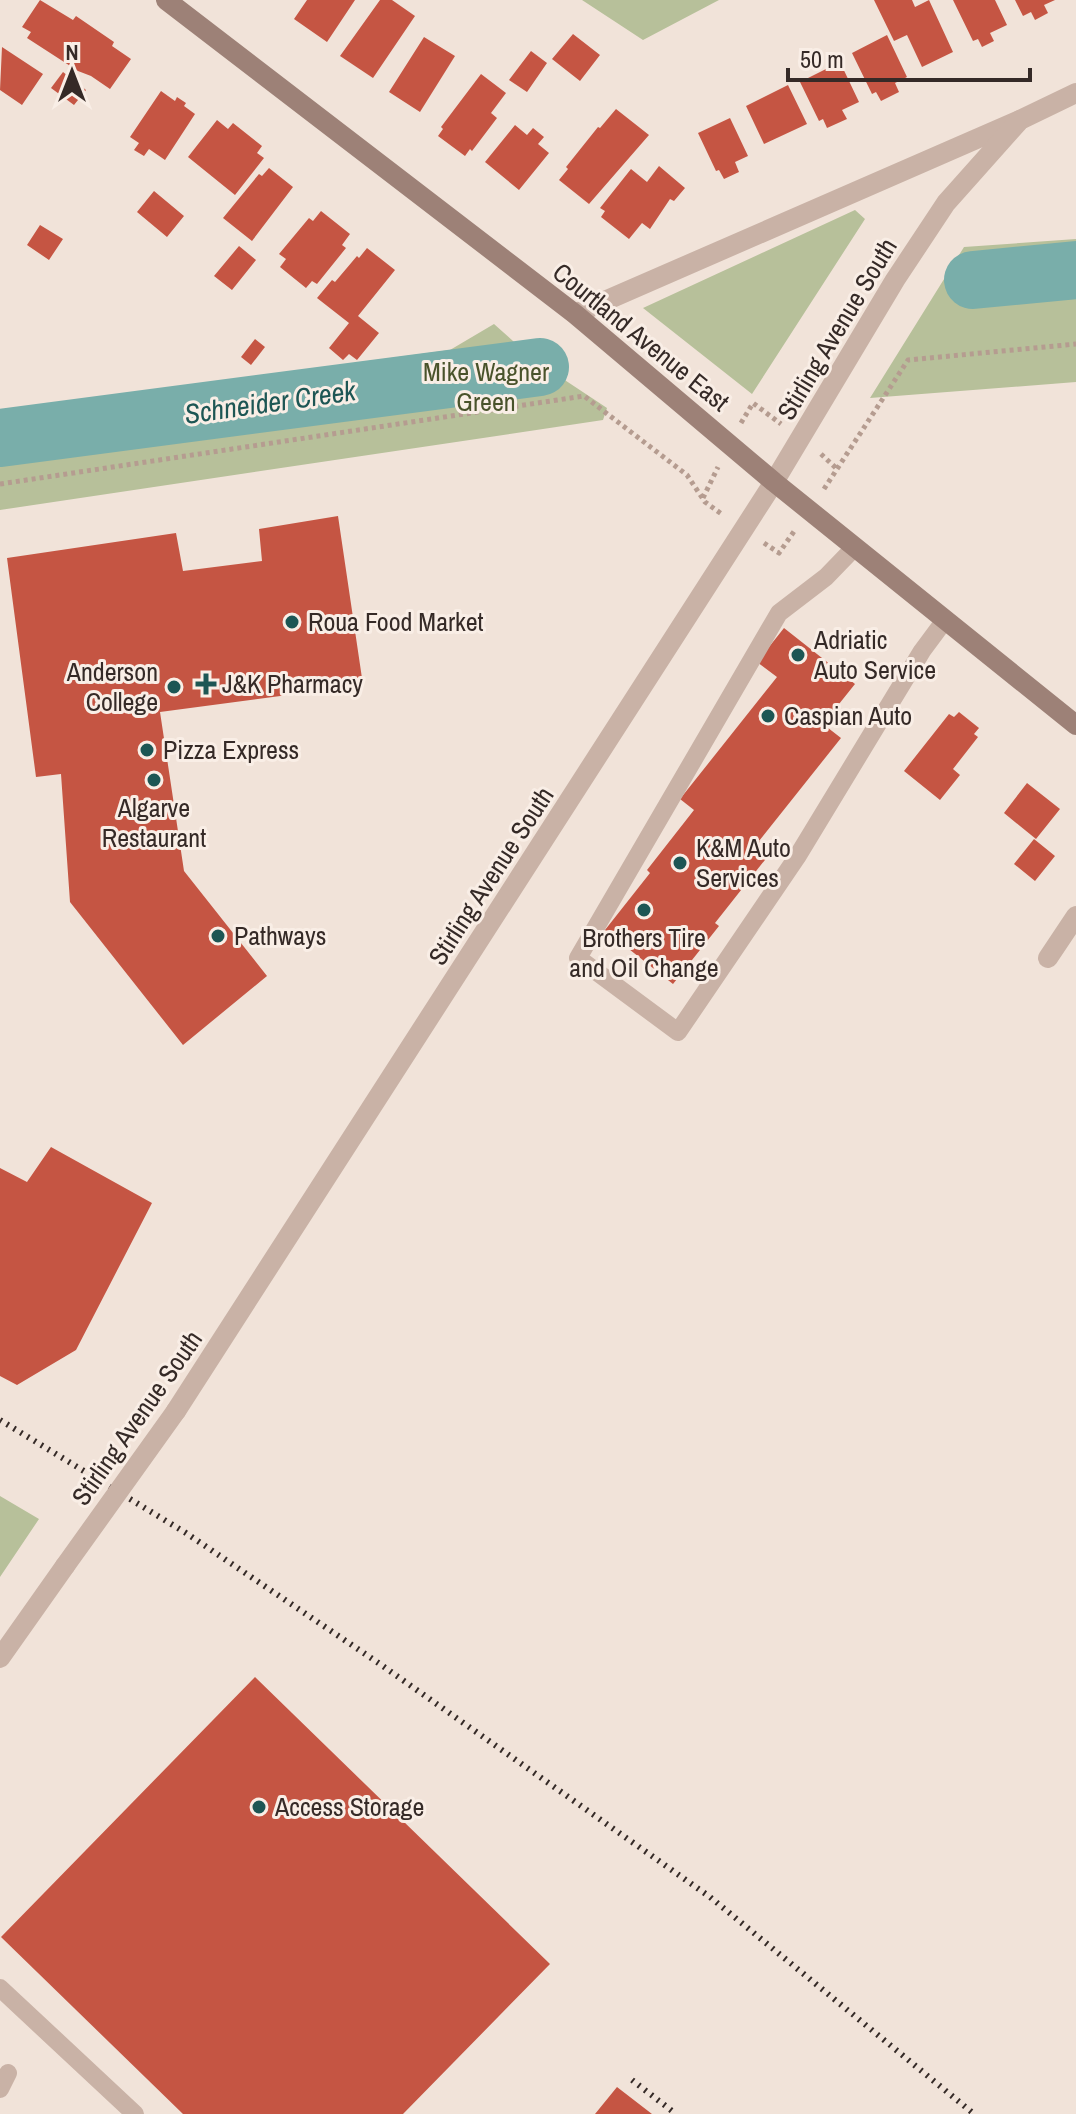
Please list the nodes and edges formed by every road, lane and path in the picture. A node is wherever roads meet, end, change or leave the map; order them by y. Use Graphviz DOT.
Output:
graph roads {
  1 [pos="166,0"];
  2 [pos="1076,93"];
  3 [pos="1020,120"];
  4 [pos="575,314"];
  5 [pos="1076,344"];
  6 [pos="748,410"];
  7 [pos="765,412"];
  8 [pos="830,461"];
  9 [pos="774,482"];
  10 [pos="0,484"];
  11 [pos="705,491"];
  12 [pos="786,543"];
  13 [pos="770,547"];
  14 [pos="855,547"];
  15 [pos="945,620"];
  16 [pos="1076,725"];
  17 [pos="1076,916"];
  18 [pos="1048,958"];
  19 [pos="0,1658"];
  20 [pos="0,1988"];
  21 [pos="135,2114"];
  1 -- 4 [label="main road, Courtland Avenue East"];
  2 -- 3 [label="street, Stirling Avenue South"];
  3 -- 4 [label="street, Stirling Avenue South"];
  3 -- 9 [label="street, Stirling Avenue South"];
  4 -- 9 [label="main road, Courtland Avenue East"];
  5 -- 8 [label="path"];
  6 -- 7 [label="path"];
  9 -- 14 [label="main road, Courtland Avenue East"];
  9 -- 19 [label="street, Stirling Avenue South, bridge"];
  10 -- 11 [label="path"];
  12 -- 13 [label="path"];
  14 -- 15 [label="main road, Courtland Avenue East"];
  14 -- 15 [label="lane"];
  15 -- 16 [label="main road, Courtland Avenue East"];
  17 -- 18 [label="street"];
  20 -- 21 [label="lane"];
}
